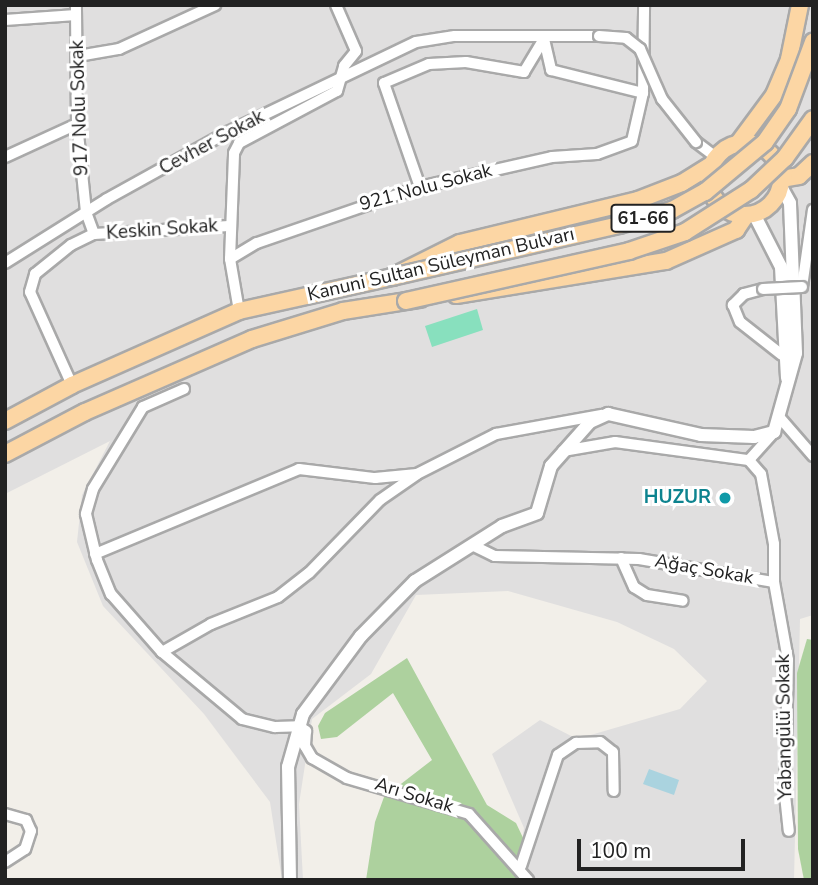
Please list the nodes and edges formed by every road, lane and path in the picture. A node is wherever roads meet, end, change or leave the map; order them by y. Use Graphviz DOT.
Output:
graph roads {
  1 [pos="215,5"];
  2 [pos="337,5"];
  3 [pos="644,5"];
  4 [pos="800,5"];
  5 [pos="76,10"];
  6 [pos="5,20"];
  7 [pos="544,39"];
  8 [pos="813,42"];
  9 [pos="78,56"];
  10 [pos="342,80"];
  11 [pos="643,93"];
  12 [pos="813,119"];
  13 [pos="77,124"];
  14 [pos="737,145"];
  15 [pos="5,157"];
  16 [pos="715,161"];
  17 [pos="813,163"];
  18 [pos="781,183"];
  19 [pos="420,187"];
  20 [pos="813,210"];
  21 [pos="86,212"];
  22 [pos="750,215"];
  23 [pos="229,226"];
  24 [pos="94,234"];
  25 [pos="230,259"];
  26 [pos="5,263"];
  27 [pos="392,276"];
  28 [pos="406,301"];
  29 [pos="239,311"];
  30 [pos="782,355"];
  31 [pos="787,382"];
  32 [pos="72,385"];
  33 [pos="184,389"];
  34 [pos="608,414"];
  35 [pos="781,419"];
  36 [pos="5,421"];
  37 [pos="774,432"];
  38 [pos="562,451"];
  39 [pos="5,454"];
  40 [pos="813,456"];
  41 [pos="749,460"];
  42 [pos="417,474"];
  43 [pos="472,545"];
  44 [pos="95,554"];
  45 [pos="621,558"];
  46 [pos="774,582"];
  47 [pos="683,601"];
  48 [pos="162,653"];
  49 [pos="299,726"];
  50 [pos="614,791"];
  51 [pos="5,814"];
  52 [pos="789,831"];
  53 [pos="5,862"];
  54 [pos="521,866"];
  55 [pos="290,880"];
  56 [pos="528,880"];
  1 -- 9 [label="street"];
  2 -- 10 [label="street"];
  3 -- 11 [label="street"];
  4 -- 14 [label="main road, 61-66"];
  5 -- 6 [label="street"];
  5 -- 9 [label="street, 917 Nolu Sokak"];
  7 -- 10 [label="street, Cevher Sokak"];
  7 -- 11 [label="street"];
  7 -- 16 [label="street, Cevher Sokak, bridge"];
  7 -- 19 [label="street"];
  8 -- 27 [label="main road, Kanuni Sultan Süleyman Bulvarı / 61-66, bridge"];
  9 -- 13 [label="street, 917 Nolu Sokak"];
  10 -- 21 [label="street, Cevher Sokak"];
  10 -- 23 [label="street"];
  11 -- 19 [label="street, 921 Nolu Sokak"];
  12 -- 28 [label="main road, Kanuni Sultan Süleyman Bulvarı / 61-66, bridge"];
  13 -- 15 [label="street"];
  13 -- 21 [label="street, 917 Nolu Sokak"];
  14 -- 16 [label="main road, 61-66"];
  14 -- 18 [label="main road"];
  16 -- 22 [label="main road"];
  16 -- 27 [label="main road, 61-66"];
  17 -- 18 [label="main road, 61-66"];
  18 -- 22 [label="main road, 61-66"];
  18 -- 31 [label="street"];
  19 -- 25 [label="street, 921 Nolu Sokak"];
  20 -- 30 [label="street, bridge"];
  21 -- 24 [label="street"];
  21 -- 26 [label="street, Cevher Sokak"];
  22 -- 28 [label="main road, 61-66"];
  22 -- 30 [label="street"];
  23 -- 24 [label="street, Keskin Sokak"];
  23 -- 25 [label="street"];
  24 -- 32 [label="street"];
  25 -- 29 [label="street"];
  27 -- 29 [label="main road, Kanuni Sultan Süleyman Bulvarı / 61-66"];
  28 -- 39 [label="main road, Kanuni Sultan Süleyman Bulvarı / 61-66"];
  29 -- 32 [label="main road, Kanuni Sultan Süleyman Bulvarı / 61-66"];
  30 -- 31 [label="street"];
  31 -- 35 [label="street"];
  32 -- 36 [label="main road, Kanuni Sultan Süleyman Bulvarı / 61-66"];
  33 -- 44 [label="street"];
  34 -- 37 [label="street"];
  34 -- 38 [label="street"];
  34 -- 42 [label="street"];
  35 -- 37 [label="street"];
  35 -- 40 [label="street"];
  37 -- 41 [label="street"];
  38 -- 41 [label="street"];
  38 -- 43 [label="street"];
  41 -- 46 [label="street, Ağaç Sokak"];
  42 -- 44 [label="street"];
  42 -- 48 [label="street"];
  43 -- 45 [label="street, Ağaç Sokak"];
  43 -- 49 [label="street"];
  44 -- 48 [label="street"];
  45 -- 46 [label="street, Ağaç Sokak"];
  45 -- 47 [label="street"];
  46 -- 52 [label="street, Yabangülü Sokak"];
  48 -- 49 [label="street"];
  49 -- 54 [label="street, Arı Sokak"];
  49 -- 55 [label="street"];
  50 -- 54 [label="street"];
  51 -- 53 [label="street"];
  54 -- 56 [label="street, Arı Sokak"];
}
